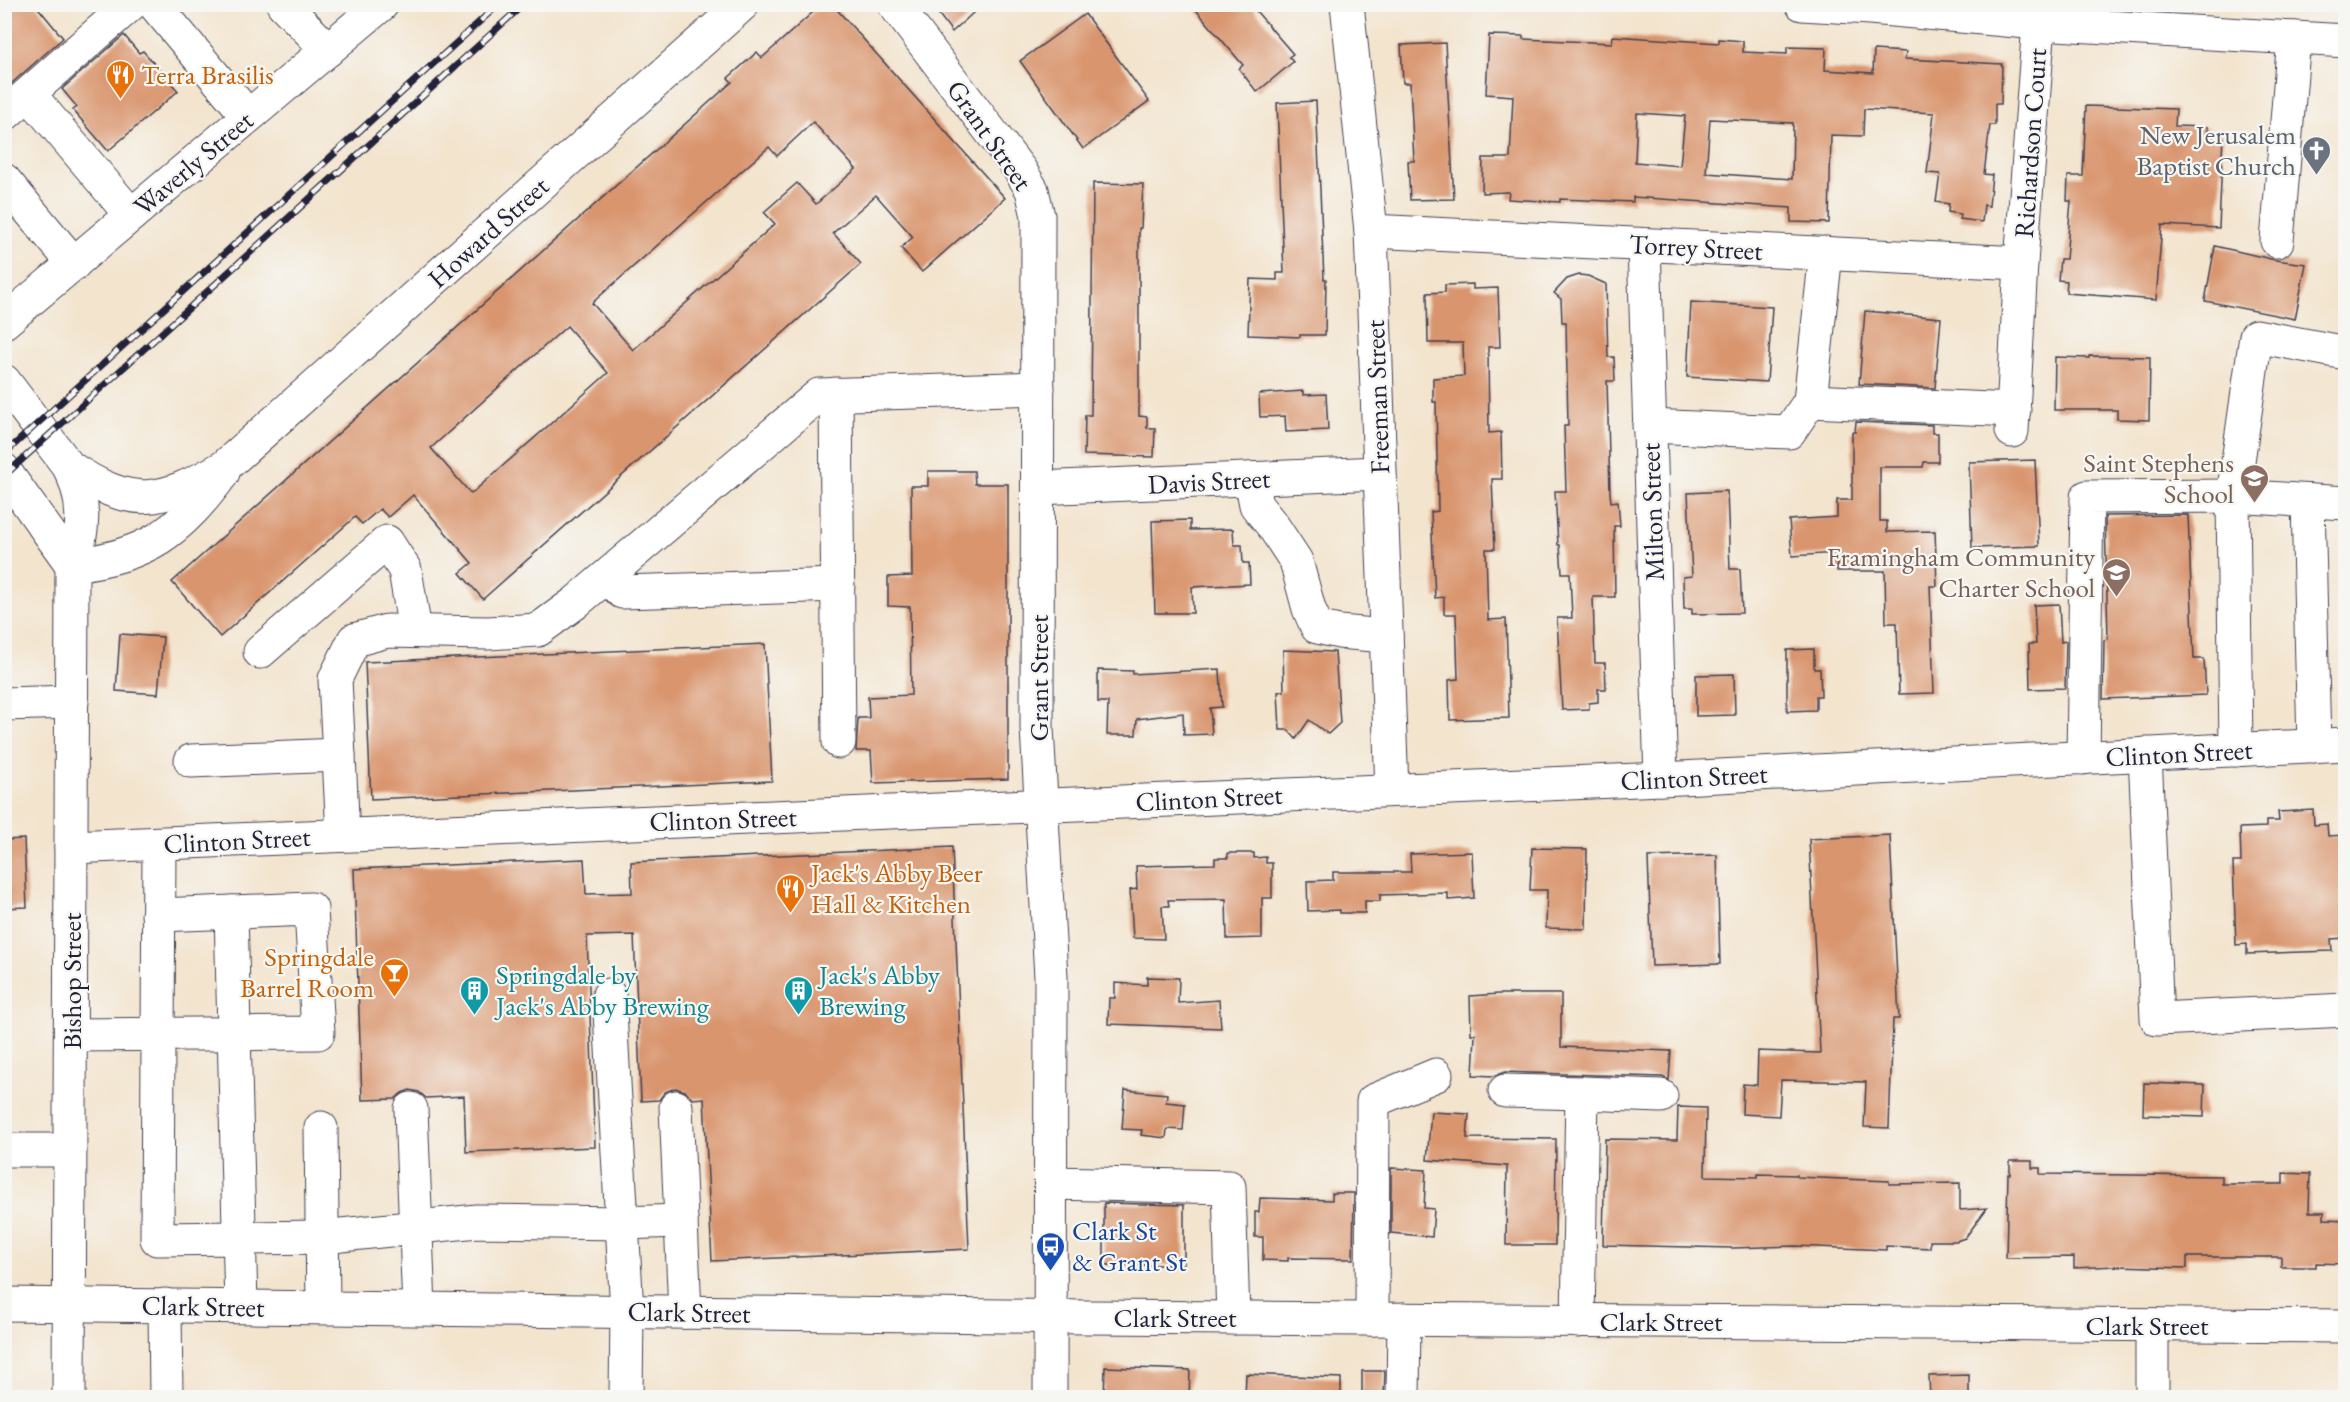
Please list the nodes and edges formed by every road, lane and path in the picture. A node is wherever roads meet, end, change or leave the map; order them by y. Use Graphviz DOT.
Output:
graph roads {
  1 [pos="131,4"];
  2 [pos="154,4"];
  3 [pos="283,4"];
  4 [pos="382,4"];
  5 [pos="743,4"];
  6 [pos="894,4"];
  7 [pos="1347,4"];
  8 [pos="1802,4"];
  9 [pos="2050,17"];
  10 [pos="2294,38"];
  11 [pos="2346,41"];
  12 [pos="328,50"];
  13 [pos="29,94"];
  14 [pos="4,115"];
  15 [pos="248,117"];
  16 [pos="4,180"];
  17 [pos="131,215"];
  18 [pos="1371,231"];
  19 [pos="2277,242"];
  20 [pos="1644,244"];
  21 [pos="1826,253"];
  22 [pos="2021,263"];
  23 [pos="74,264"];
  24 [pos="4,322"];
  25 [pos="2346,353"];
  26 [pos="4,381"];
  27 [pos="1038,388"];
  28 [pos="836,394"];
  29 [pos="1810,401"];
  30 [pos="1649,426"];
  31 [pos="234,459"];
  32 [pos="69,467"];
  33 [pos="4,470"];
  34 [pos="1379,473"];
  35 [pos="1251,479"];
  36 [pos="1038,488"];
  37 [pos="2233,496"];
  38 [pos="2308,501"];
  39 [pos="2346,503"];
  40 [pos="72,565"];
  41 [pos="606,577"];
  42 [pos="838,585"];
  43 [pos="415,631"];
  44 [pos="1386,636"];
  45 [pos="260,652"];
  46 [pos="72,702"];
  47 [pos="4,704"];
  48 [pos="839,742"];
  49 [pos="2330,745"];
  50 [pos="2236,750"];
  51 [pos="339,754"];
  52 [pos="2145,754"];
  53 [pos="2083,758"];
  54 [pos="191,761"];
  55 [pos="1662,779"];
  56 [pos="1392,790"];
  57 [pos="1041,805"];
  58 [pos="343,836"];
  59 [pos="159,844"];
  60 [pos="71,847"];
  61 [pos="231,912"];
  62 [pos="158,915"];
  63 [pos="609,995"];
  64 [pos="2346,1010"];
  65 [pos="234,1034"];
  66 [pos="70,1035"];
  67 [pos="158,1035"];
  68 [pos="1436,1075"];
  69 [pos="1505,1091"];
  70 [pos="1582,1094"];
  71 [pos="1661,1096"];
  72 [pos="676,1107"];
  73 [pos="411,1109"];
  74 [pos="321,1128"];
  75 [pos="4,1150"];
  76 [pos="70,1150"];
  77 [pos="1051,1183"];
  78 [pos="681,1221"];
  79 [pos="622,1223"];
  80 [pos="416,1227"];
  81 [pos="322,1237"];
  82 [pos="239,1239"];
  83 [pos="4,1304"];
  84 [pos="69,1304"];
  85 [pos="165,1305"];
  86 [pos="241,1306"];
  87 [pos="323,1307"];
  88 [pos="419,1308"];
  89 [pos="627,1311"];
  90 [pos="685,1312"];
  91 [pos="1051,1317"];
  92 [pos="1233,1318"];
  93 [pos="1371,1319"];
  94 [pos="1404,1319"];
  95 [pos="1578,1321"];
  96 [pos="2152,1325"];
  97 [pos="2346,1326"];
  98 [pos="69,1398"];
  99 [pos="166,1398"];
  100 [pos="627,1398"];
  101 [pos="1050,1398"];
  102 [pos="1403,1398"];
  103 [pos="2152,1398"];
  1 -- 13 [label="street"];
  2 -- 15 [label="street"];
  3 -- 12 [label="street"];
  4 -- 12 [label="street, Waverly Street"];
  5 -- 31 [label="street, Howard Street"];
  6 -- 27 [label="street, Grant Street"];
  7 -- 18 [label="street, Freeman Street"];
  8 -- 9 [label="street"];
  9 -- 10 [label="street"];
  9 -- 22 [label="street, Richardson Court"];
  10 -- 11 [label="street"];
  10 -- 19 [label="street"];
  12 -- 15 [label="street, Waverly Street"];
  13 -- 14 [label="street"];
  13 -- 17 [label="street"];
  15 -- 17 [label="street, Waverly Street"];
  16 -- 23 [label="street"];
  17 -- 23 [label="street, Waverly Street"];
  18 -- 20 [label="street, Torrey Street"];
  18 -- 34 [label="street, Freeman Street"];
  20 -- 21 [label="street, Torrey Street"];
  20 -- 30 [label="street, Milton Street"];
  21 -- 22 [label="street, Torrey Street"];
  21 -- 29 [label="street"];
  22 -- 29 [label="street, Richardson Court"];
  23 -- 24 [label="street, Waverly Street"];
  25 -- 37 [label="street"];
  26 -- 32 [label="street, Bishop Street"];
  27 -- 28 [label="street"];
  27 -- 36 [label="street, Grant Street"];
  28 -- 41 [label="street"];
  28 -- 42 [label="street"];
  29 -- 30 [label="street"];
  30 -- 55 [label="street, Milton Street"];
  31 -- 32 [label="street, Howard Street"];
  31 -- 40 [label="street, Howard Street"];
  32 -- 40 [label="street, Bishop Street"];
  33 -- 40 [label="street"];
  34 -- 35 [label="street, Davis Street"];
  34 -- 44 [label="street, Freeman Street"];
  35 -- 36 [label="street, Davis Street"];
  35 -- 44 [label="street"];
  36 -- 57 [label="street, Grant Street"];
  37 -- 38 [label="street"];
  37 -- 50 [label="street"];
  37 -- 53 [label="street"];
  38 -- 39 [label="street"];
  38 -- 49 [label="street"];
  40 -- 46 [label="street, Bishop Street"];
  41 -- 42 [label="street"];
  41 -- 43 [label="street"];
  42 -- 48 [label="street"];
  43 -- 45 [label="street"];
  43 -- 51 [label="street"];
  44 -- 56 [label="street, Freeman Street"];
  46 -- 47 [label="street"];
  46 -- 60 [label="street, Bishop Street"];
  49 -- 50 [label="street, Clinton Street"];
  50 -- 52 [label="street, Clinton Street"];
  51 -- 54 [label="street"];
  51 -- 58 [label="street"];
  52 -- 53 [label="street, Clinton Street"];
  52 -- 64 [label="street"];
  53 -- 55 [label="street, Clinton Street"];
  55 -- 56 [label="street, Clinton Street"];
  56 -- 57 [label="street, Clinton Street"];
  57 -- 58 [label="street, Clinton Street"];
  57 -- 77 [label="street, Grant Street"];
  58 -- 59 [label="street, Clinton Street"];
  59 -- 60 [label="street, Clinton Street"];
  59 -- 62 [label="street"];
  60 -- 66 [label="street, Bishop Street"];
  61 -- 62 [label="street"];
  61 -- 65 [label="street"];
  61 -- 65 [label="street"];
  62 -- 67 [label="street"];
  63 -- 79 [label="street"];
  65 -- 67 [label="street"];
  65 -- 82 [label="street"];
  66 -- 67 [label="street"];
  66 -- 76 [label="street, Bishop Street"];
  67 -- 82 [label="street"];
  68 -- 93 [label="street"];
  69 -- 70 [label="street"];
  70 -- 71 [label="street"];
  70 -- 95 [label="street"];
  72 -- 78 [label="street"];
  73 -- 80 [label="street"];
  74 -- 81 [label="street"];
  75 -- 76 [label="street"];
  76 -- 84 [label="street, Bishop Street"];
  77 -- 91 [label="street, Grant Street"];
  77 -- 92 [label="street"];
  78 -- 79 [label="street"];
  78 -- 90 [label="street"];
  79 -- 80 [label="street"];
  79 -- 89 [label="street"];
  80 -- 81 [label="street"];
  80 -- 88 [label="street"];
  81 -- 82 [label="street"];
  81 -- 87 [label="street"];
  82 -- 86 [label="street"];
  83 -- 84 [label="street, Clark Street"];
  84 -- 85 [label="street, Clark Street"];
  84 -- 98 [label="street, Bishop Street"];
  85 -- 86 [label="street, Clark Street"];
  85 -- 99 [label="street"];
  86 -- 87 [label="street, Clark Street"];
  87 -- 88 [label="street, Clark Street"];
  88 -- 89 [label="street, Clark Street"];
  89 -- 90 [label="street, Clark Street"];
  89 -- 100 [label="street"];
  90 -- 91 [label="street, Clark Street"];
  91 -- 92 [label="street, Clark Street"];
  91 -- 101 [label="street, Grant Street"];
  92 -- 93 [label="street, Clark Street"];
  93 -- 94 [label="street, Clark Street"];
  94 -- 95 [label="street, Clark Street"];
  94 -- 102 [label="street"];
  95 -- 96 [label="street, Clark Street"];
  96 -- 97 [label="street, Clark Street"];
  96 -- 103 [label="street"];
}
